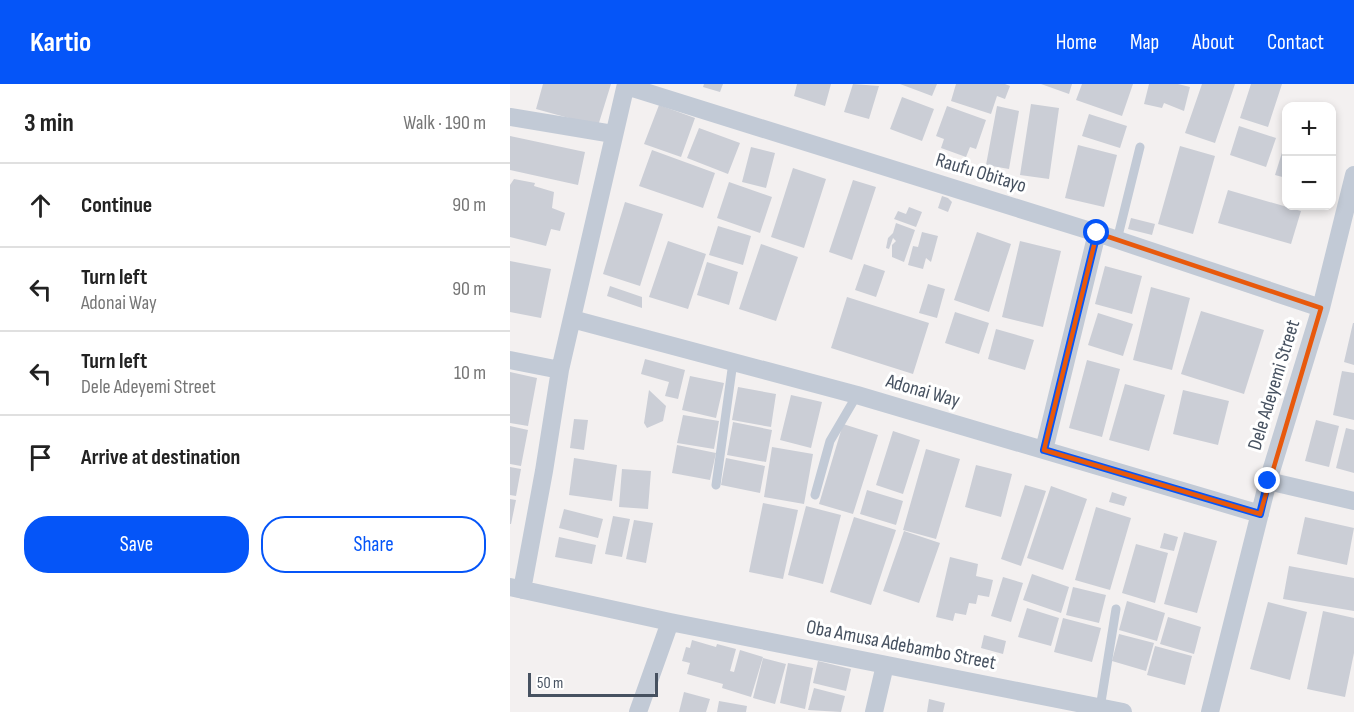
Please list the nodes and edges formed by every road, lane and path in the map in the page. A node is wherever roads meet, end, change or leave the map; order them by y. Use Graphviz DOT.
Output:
graph roads {
  1 [pos="626,85"];
  2 [pos="510,117"];
  3 [pos="613,134"];
  4 [pos="1140,147"];
  5 [pos="1354,175"];
  6 [pos="1097,233"];
  7 [pos="1117,240"];
  8 [pos="1321,308"];
  9 [pos="572,319"];
  10 [pos="510,360"];
  11 [pos="733,362"];
  12 [pos="560,370"];
  13 [pos="857,395"];
  14 [pos="1044,450"];
  15 [pos="1268,481"];
  16 [pos="716,485"];
  17 [pos="815,495"];
  18 [pos="1354,501"];
  19 [pos="1260,514"];
  20 [pos="516,589"];
  21 [pos="1116,609"];
  22 [pos="670,622"];
  23 [pos="885,664"];
  24 [pos="1111,710"];
  25 [pos="638,712"];
  26 [pos="874,712"];
  27 [pos="1210,712"];
  1 -- 3 [label="street"];
  1 -- 6 [label="street, Raufu Obitayo"];
  2 -- 3 [label="street"];
  3 -- 9 [label="street"];
  4 -- 7 [label="lane"];
  5 -- 8 [label="street, Dele Adeyemi Street"];
  6 -- 7 [label="street, Raufu Obitayo"];
  6 -- 14 [label="street"];
  7 -- 8 [label="street, Raufu Obitayo"];
  8 -- 15 [label="street, Dele Adeyemi Street"];
  9 -- 11 [label="street, Adonai Way"];
  9 -- 12 [label="street"];
  10 -- 12 [label="street"];
  11 -- 13 [label="street, Adonai Way"];
  11 -- 16 [label="lane"];
  12 -- 20 [label="street"];
  13 -- 14 [label="street, Adonai Way"];
  13 -- 17 [label="lane"];
  14 -- 19 [label="street, Adonai Way"];
  15 -- 18 [label="street"];
  15 -- 19 [label="street, Dele Adeyemi Street"];
  19 -- 27 [label="street, Dele Adeyemi Street"];
  20 -- 22 [label="street, Oba Amusa Adebambo Street"];
  21 -- 24 [label="lane"];
  22 -- 23 [label="street, Oba Amusa Adebambo Street"];
  22 -- 25 [label="street"];
  23 -- 24 [label="street, Oba Amusa Adebambo Street"];
  23 -- 26 [label="street"];
}
